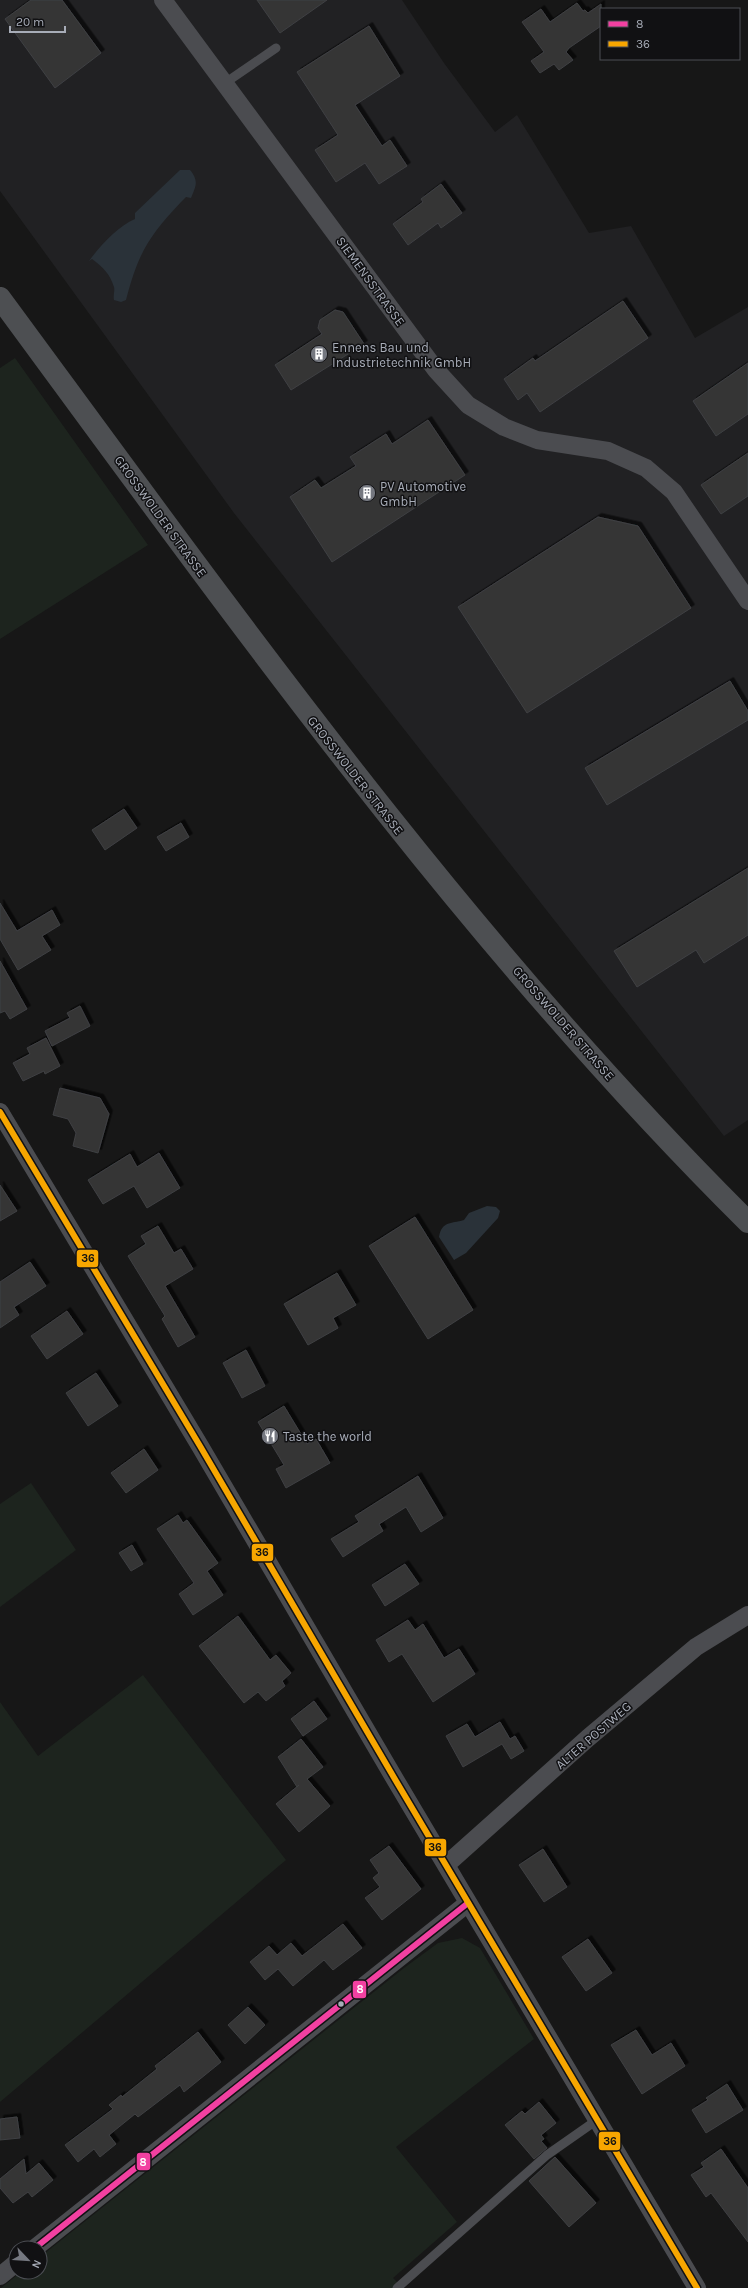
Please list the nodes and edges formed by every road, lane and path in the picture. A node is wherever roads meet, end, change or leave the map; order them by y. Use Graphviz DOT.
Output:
graph roads {
  1 [pos="163,0"];
  2 [pos="276,48"];
  3 [pos="225,83"];
  4 [pos="0,298"];
  5 [pos="748,601"];
  6 [pos="0,1112"];
  7 [pos="748,1222"];
  8 [pos="748,1615"];
  9 [pos="446,1865"];
  10 [pos="468,1903"];
  11 [pos="597,2120"];
  12 [pos="45,2240"];
  13 [pos="8,2270"];
  14 [pos="0,2276"];
  15 [pos="397,2288"];
  16 [pos="697,2288"];
  1 -- 3 [label="street, SIEMENSSTRASSE"];
  2 -- 3 [label="lane"];
  3 -- 5 [label="street, SIEMENSSTRASSE"];
  4 -- 7 [label="main road, GROSSWOLDER STRASSE"];
  6 -- 9 [label="street"];
  8 -- 9 [label="street, ALTER POSTWEG"];
  9 -- 10 [label="street"];
  10 -- 11 [label="street"];
  10 -- 12 [label="street"];
  11 -- 15 [label="lane"];
  11 -- 16 [label="street"];
  13 -- 14 [label="street"];
}
